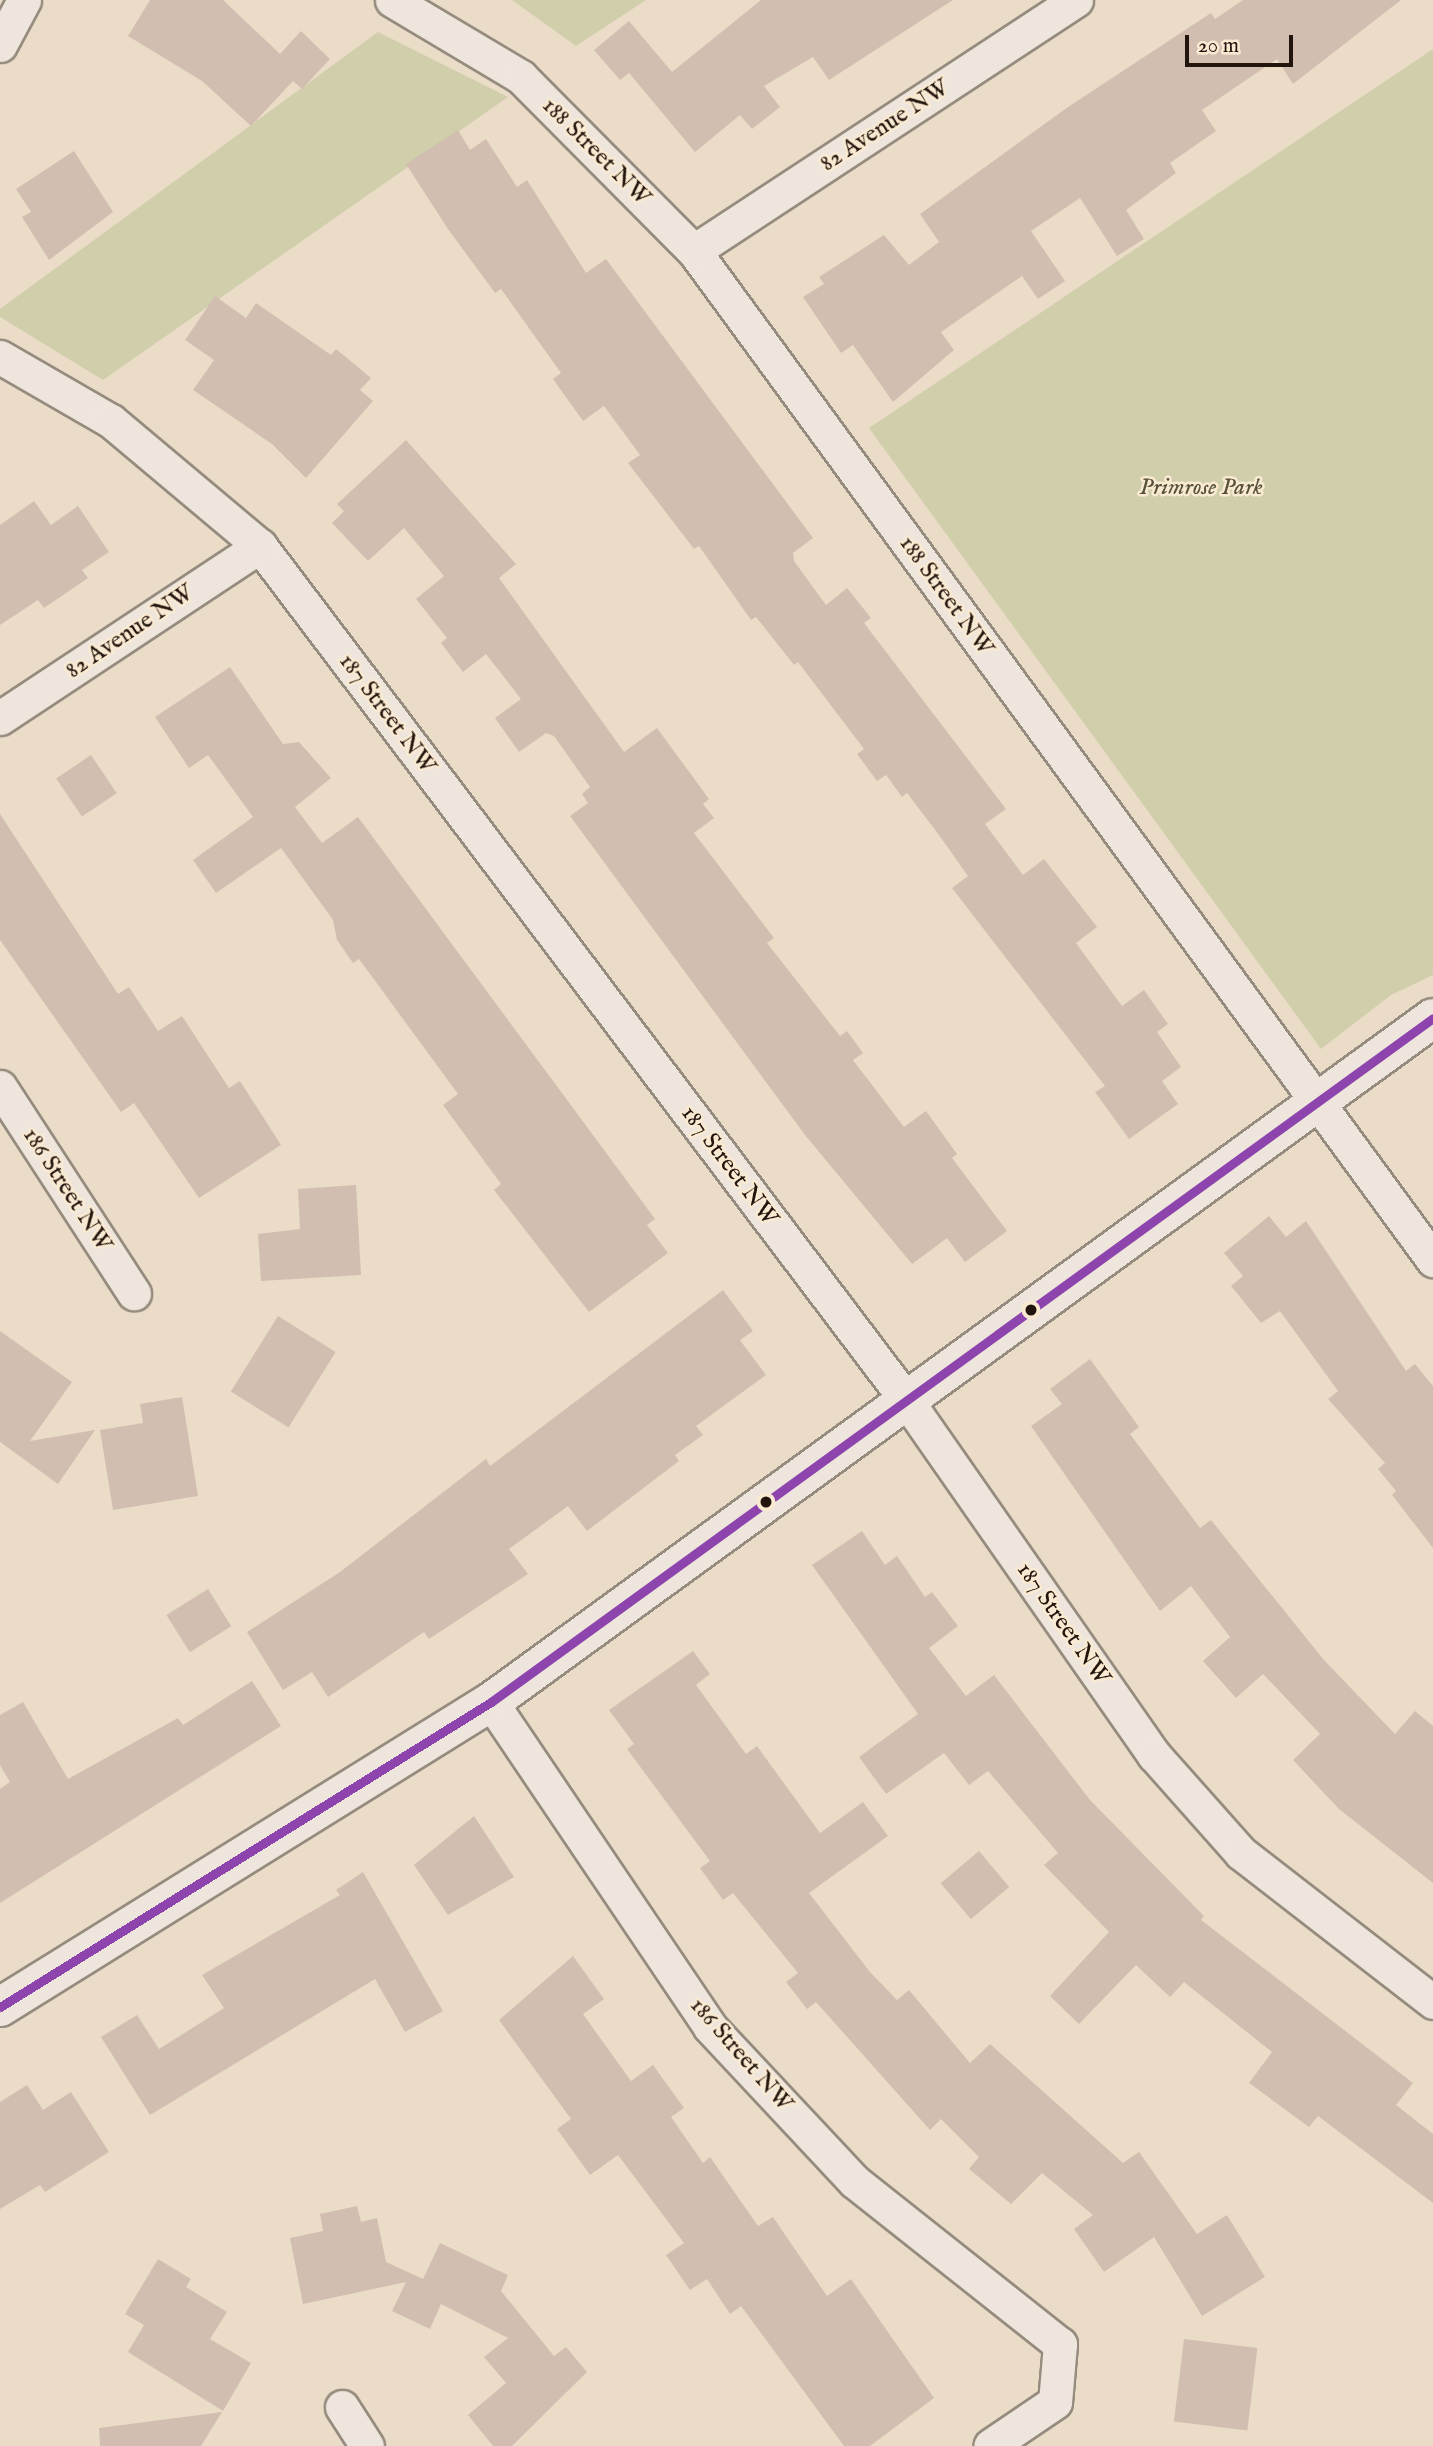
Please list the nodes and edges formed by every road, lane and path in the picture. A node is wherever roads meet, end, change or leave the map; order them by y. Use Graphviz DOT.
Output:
graph roads {
  1 [pos="24,0"];
  2 [pos="392,0"];
  3 [pos="1076,0"];
  4 [pos="0,45"];
  5 [pos="694,251"];
  6 [pos="0,357"];
  7 [pos="260,546"];
  8 [pos="0,718"];
  9 [pos="1433,1017"];
  10 [pos="0,1087"];
  11 [pos="1317,1101"];
  12 [pos="1433,1259"];
  13 [pos="134,1293"];
  14 [pos="907,1401"];
  15 [pos="491,1702"];
  16 [pos="1433,2002"];
  17 [pos="0,2007"];
  18 [pos="342,2407"];
  19 [pos="368,2446"];
  20 [pos="990,2446"];
  1 -- 4 [label="street"];
  2 -- 5 [label="street, 188 Street NW"];
  3 -- 5 [label="street, 82 Avenue NW"];
  5 -- 11 [label="street, 188 Street NW"];
  6 -- 7 [label="street, 187 Street NW"];
  7 -- 8 [label="street, 82 Avenue NW"];
  7 -- 14 [label="street, 187 Street NW"];
  9 -- 11 [label="street"];
  10 -- 13 [label="street, 186 Street NW"];
  11 -- 12 [label="street, 188 Street NW"];
  11 -- 14 [label="street"];
  14 -- 15 [label="street"];
  14 -- 16 [label="street, 187 Street NW"];
  15 -- 17 [label="street"];
  15 -- 20 [label="street, 186 Street NW"];
  18 -- 19 [label="street"];
}
